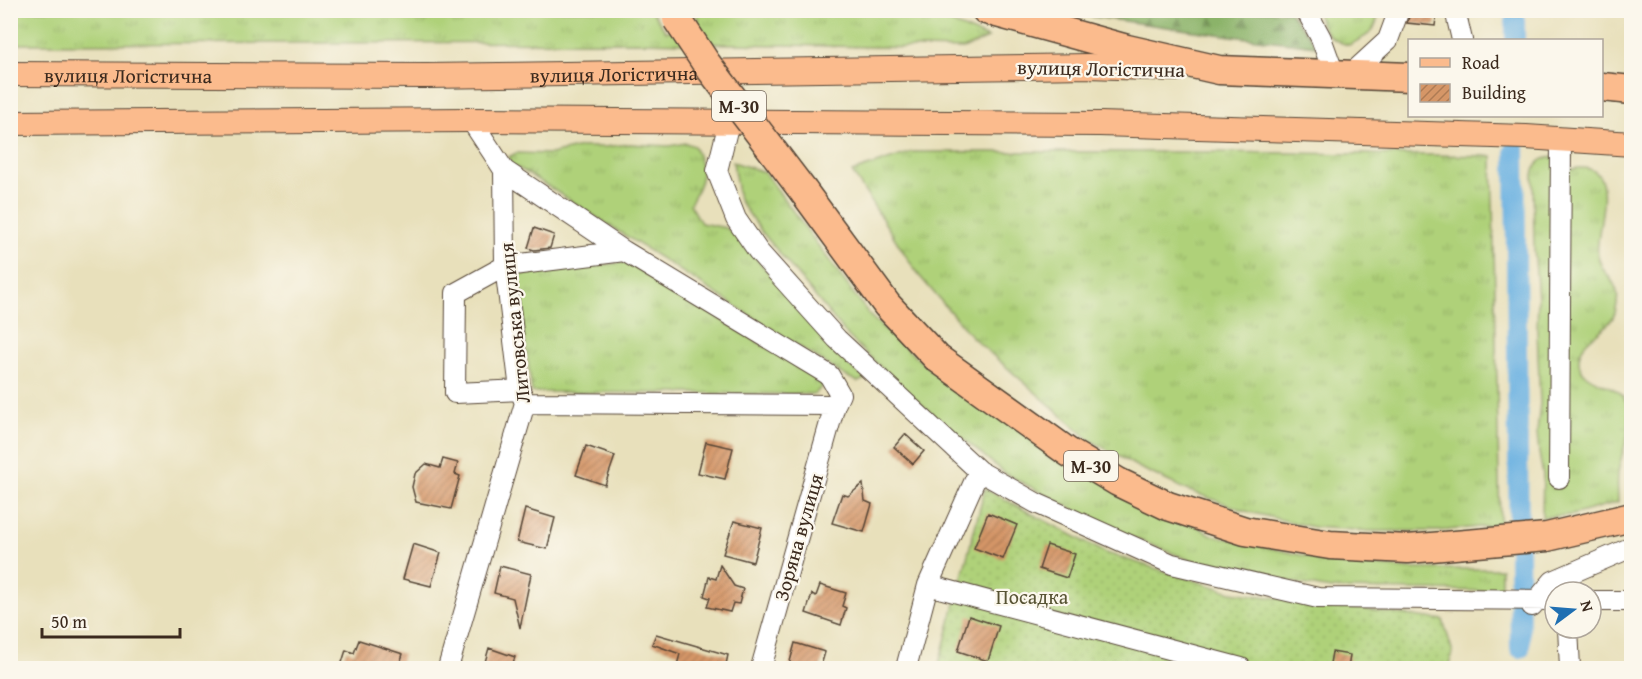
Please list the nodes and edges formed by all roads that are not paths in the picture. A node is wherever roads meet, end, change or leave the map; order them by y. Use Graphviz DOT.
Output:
graph roads {
  1 [pos="986,10"];
  2 [pos="1306,10"];
  3 [pos="1399,10"];
  4 [pos="1455,10"];
  5 [pos="674,15"];
  6 [pos="1462,39"];
  7 [pos="1219,70"];
  8 [pos="10,74"];
  9 [pos="1343,74"];
  10 [pos="1408,77"];
  11 [pos="1632,82"];
  12 [pos="1603,85"];
  13 [pos="1603,85"];
  14 [pos="1632,90"];
  15 [pos="471,120"];
  16 [pos="729,122"];
  17 [pos="10,123"];
  18 [pos="1561,139"];
  19 [pos="1632,144"];
  20 [pos="504,170"];
  21 [pos="624,251"];
  22 [pos="505,266"];
  23 [pos="523,397"];
  24 [pos="835,405"];
  25 [pos="979,471"];
  26 [pos="1559,478"];
  27 [pos="1632,517"];
  28 [pos="1632,547"];
  29 [pos="1555,580"];
  30 [pos="928,585"];
  31 [pos="1603,601"];
  32 [pos="1632,601"];
  33 [pos="1543,606"];
  34 [pos="1603,608"];
  35 [pos="1632,608"];
  36 [pos="1569,640"];
  37 [pos="448,669"];
  38 [pos="761,669"];
  39 [pos="906,669"];
  40 [pos="1241,669"];
  41 [pos="1570,669"];
  1 -- 7 [label="highway"];
  2 -- 9 [label="street"];
  3 -- 9 [label="street"];
  4 -- 6 [label="street"];
  5 -- 27 [label="highway, М-30, bridge"];
  7 -- 8 [label="main road, вулиця Логістична"];
  7 -- 9 [label="highway"];
  9 -- 10 [label="highway"];
  11 -- 12 [label="main road"];
  13 -- 14 [label="highway"];
  15 -- 16 [label="main road"];
  15 -- 17 [label="main road"];
  15 -- 20 [label="street"];
  16 -- 18 [label="main road"];
  16 -- 25 [label="street"];
  18 -- 19 [label="main road"];
  18 -- 26 [label="street"];
  20 -- 21 [label="street"];
  20 -- 22 [label="street, Литовська вулиця"];
  21 -- 22 [label="street"];
  21 -- 24 [label="street"];
  22 -- 23 [label="street, Литовська вулиця"];
  22 -- 23 [label="street"];
  23 -- 24 [label="street"];
  23 -- 37 [label="street, Литовська вулиця"];
  24 -- 38 [label="street, Зоряна вулиця"];
  25 -- 30 [label="street"];
  25 -- 33 [label="street"];
  28 -- 29 [label="street"];
  30 -- 39 [label="street"];
  30 -- 40 [label="street"];
  31 -- 32 [label="street"];
  34 -- 35 [label="street"];
  36 -- 41 [label="street"];
}
